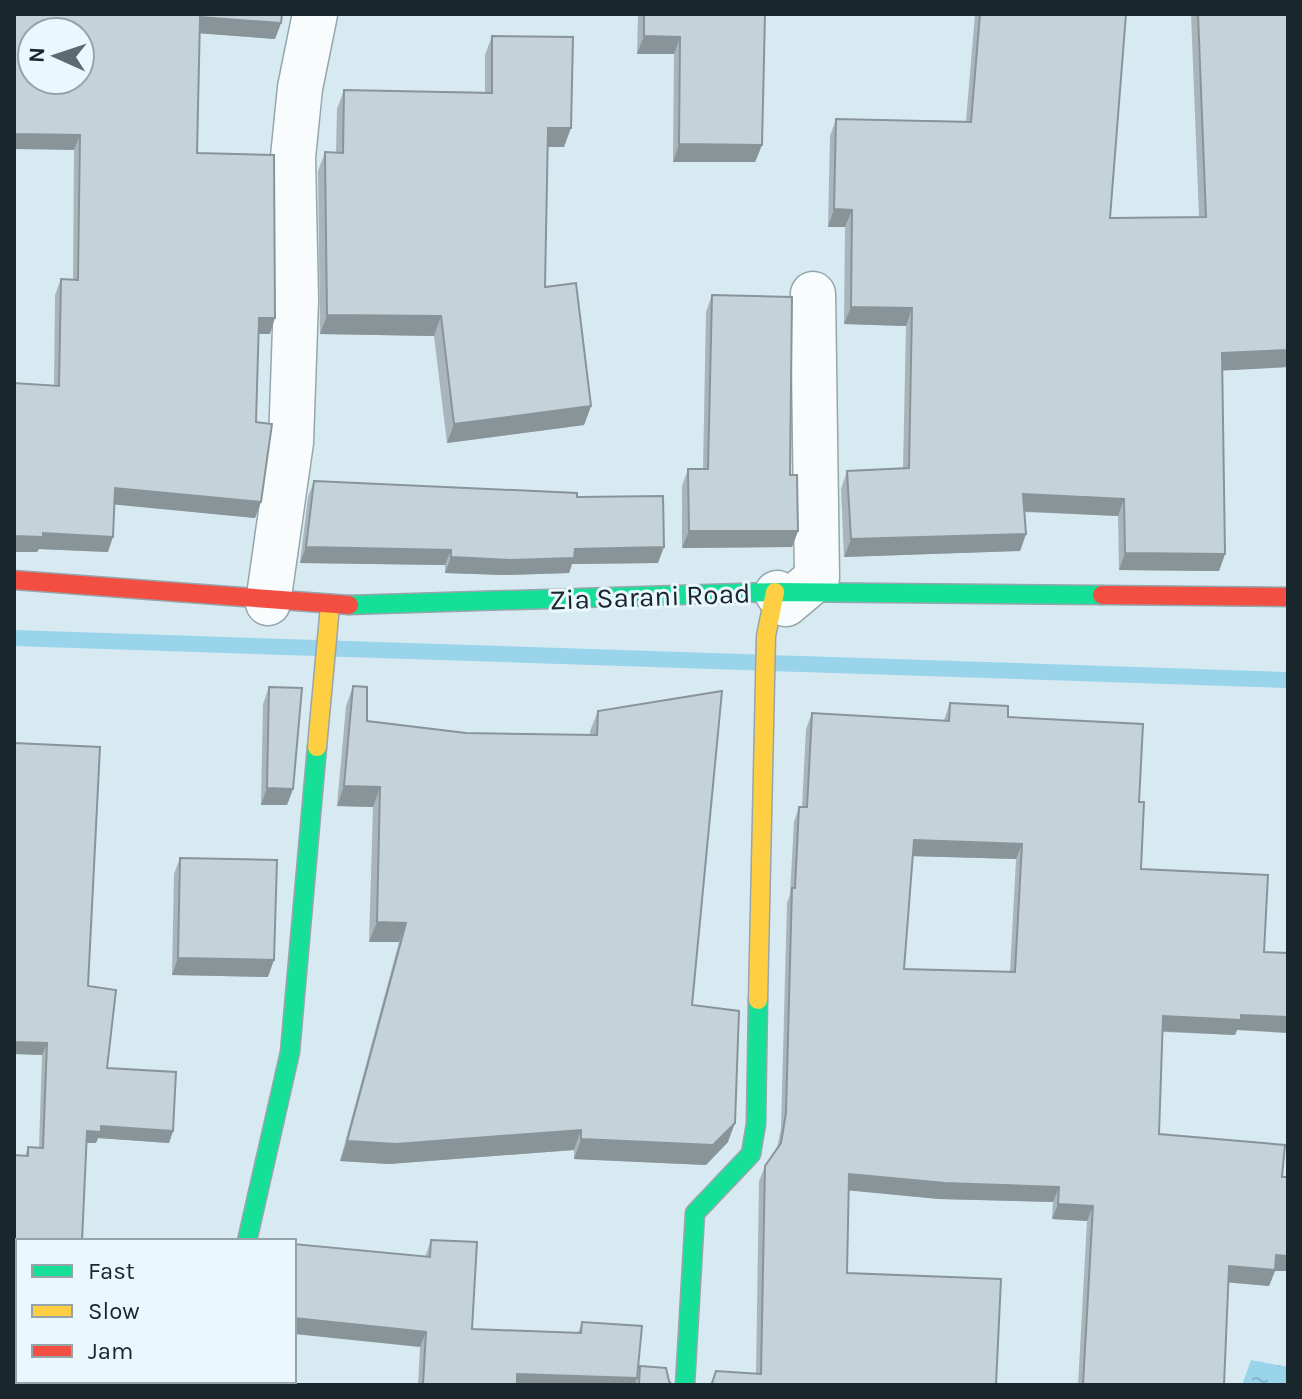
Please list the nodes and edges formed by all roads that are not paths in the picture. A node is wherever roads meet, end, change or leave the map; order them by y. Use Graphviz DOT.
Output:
graph roads {
  1 [pos="315,14"];
  2 [pos="813,294"];
  3 [pos="14,580"];
  4 [pos="787,592"];
  5 [pos="1288,597"];
  6 [pos="268,603"];
  7 [pos="330,606"];
  8 [pos="247,1239"];
  9 [pos="685,1385"];
  1 -- 6 [label="street"];
  2 -- 4 [label="street"];
  3 -- 6 [label="street, Zia Sarani Road"];
  4 -- 5 [label="street, Zia Sarani Road"];
  4 -- 7 [label="street, Zia Sarani Road"];
  4 -- 9 [label="street"];
  6 -- 7 [label="street, Zia Sarani Road"];
  7 -- 8 [label="street"];
}
